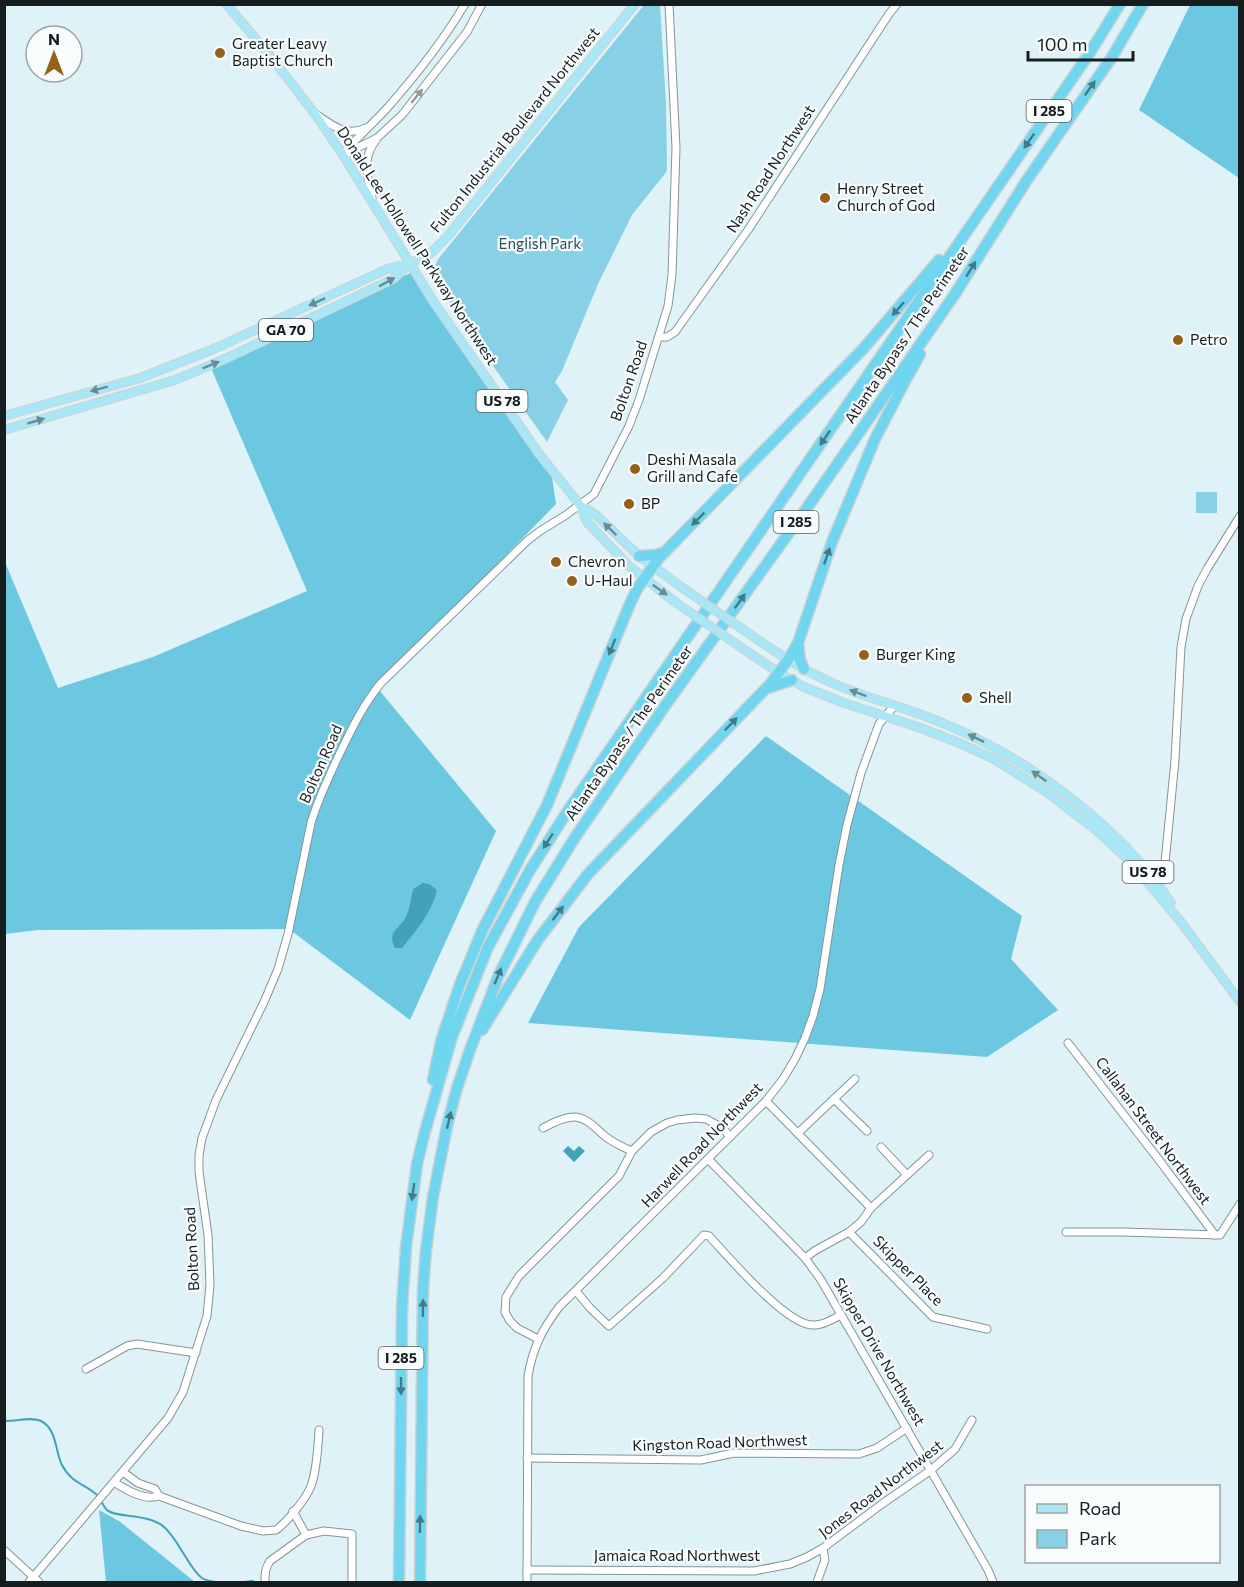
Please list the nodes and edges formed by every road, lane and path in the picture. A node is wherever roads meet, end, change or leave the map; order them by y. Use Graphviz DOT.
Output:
graph roads {
  1 [pos="226,4"];
  2 [pos="465,4"];
  3 [pos="482,4"];
  4 [pos="635,4"];
  5 [pos="669,4"];
  6 [pos="897,4"];
  7 [pos="1120,4"];
  8 [pos="1143,4"];
  9 [pos="315,114"];
  10 [pos="371,125"];
  11 [pos="377,138"];
  12 [pos="343,155"];
  13 [pos="372,202"];
  14 [pos="977,216"];
  15 [pos="410,264"];
  16 [pos="955,294"];
  17 [pos="659,337"];
  18 [pos="4,416"];
  19 [pos="4,430"];
  20 [pos="580,505"];
  21 [pos="1239,516"];
  22 [pos="665,552"];
  23 [pos="639,556"];
  24 [pos="652,567"];
  25 [pos="644,579"];
  26 [pos="798,643"];
  27 [pos="788,660"];
  28 [pos="804,669"];
  29 [pos="779,673"];
  30 [pos="792,680"];
  31 [pos="765,689"];
  32 [pos="894,706"];
  33 [pos="884,716"];
  34 [pos="1151,881"];
  35 [pos="1239,1002"];
  36 [pos="1068,1043"];
  37 [pos="470,1050"];
  38 [pos="855,1079"];
  39 [pos="834,1099"];
  40 [pos="766,1101"];
  41 [pos="543,1128"];
  42 [pos="867,1131"];
  43 [pos="798,1133"];
  44 [pos="424,1135"];
  45 [pos="730,1137"];
  46 [pos="881,1147"];
  47 [pos="632,1151"];
  48 [pos="929,1155"];
  49 [pos="708,1160"];
  50 [pos="908,1175"];
  51 [pos="1239,1204"];
  52 [pos="871,1208"];
  53 [pos="849,1232"];
  54 [pos="1066,1232"];
  55 [pos="1215,1235"];
  56 [pos="805,1258"];
  57 [pos="576,1290"];
  58 [pos="841,1315"];
  59 [pos="987,1329"];
  60 [pos="538,1339"];
  61 [pos="196,1353"];
  62 [pos="86,1369"];
  63 [pos="972,1420"];
  64 [pos="907,1428"];
  65 [pos="319,1430"];
  66 [pos="527,1458"];
  67 [pos="932,1470"];
  68 [pos="123,1472"];
  69 [pos="114,1482"];
  70 [pos="140,1484"];
  71 [pos="136,1493"];
  72 [pos="159,1496"];
  73 [pos="294,1511"];
  74 [pos="306,1534"];
  75 [pos="824,1548"];
  76 [pos="4,1550"];
  77 [pos="527,1569"];
  78 [pos="34,1581"];
  79 [pos="266,1582"];
  80 [pos="352,1582"];
  81 [pos="399,1582"];
  82 [pos="420,1582"];
  83 [pos="527,1582"];
  84 [pos="817,1582"];
  85 [pos="993,1582"];
  1 -- 9 [label="main road, Donald Lee Hollowell Parkway Northwest / US 78"];
  2 -- 10 [label="street"];
  11 -- 3 [label="street, one-way"];
  4 -- 15 [label="main road, Fulton Industrial Boulevard Northwest"];
  5 -- 17 [label="street, Bolton Road"];
  6 -- 17 [label="street, Nash Road Northwest"];
  7 -- 14 [label="highway, Atlanta Bypass / The Perimeter / I 285, one-way"];
  16 -- 8 [label="highway, Atlanta Bypass / The Perimeter / I 285, one-way"];
  9 -- 10 [label="street"];
  9 -- 12 [label="main road, Donald Lee Hollowell Parkway Northwest / US 78"];
  10 -- 12 [label="street"];
  11 -- 12 [label="street"];
  11 -- 13 [label="street"];
  12 -- 13 [label="main road, Donald Lee Hollowell Parkway Northwest / US 78"];
  13 -- 15 [label="main road, Donald Lee Hollowell Parkway Northwest / US 78"];
  14 -- 22 [label="highway, one-way"];
  14 -- 44 [label="highway, Atlanta Bypass / The Perimeter / I 285, one-way"];
  15 -- 18 [label="main road, Fulton Industrial Boulevard Northwest / GA 70, one-way"];
  19 -- 15 [label="main road, Fulton Industrial Boulevard Northwest / GA 70, one-way"];
  15 -- 20 [label="main road, Donald Lee Hollowell Parkway Northwest / US 78"];
  26 -- 16 [label="highway, one-way"];
  37 -- 16 [label="highway, Atlanta Bypass / The Perimeter / I 285, one-way"];
  17 -- 20 [label="street, Bolton Road"];
  23 -- 20 [label="main road, Donald Lee Hollowell Parkway Northwest / US 78, one-way"];
  20 -- 25 [label="main road, Donald Lee Hollowell Parkway Northwest / US 78"];
  20 -- 61 [label="street, Bolton Road"];
  21 -- 34 [label="street"];
  22 -- 23 [label="highway"];
  22 -- 24 [label="highway"];
  23 -- 24 [label="main road, Donald Lee Hollowell Parkway Northwest / US 78"];
  24 -- 25 [label="highway"];
  24 -- 27 [label="main road, Donald Lee Hollowell Parkway Northwest / US 78, bridge"];
  25 -- 29 [label="main road, Donald Lee Hollowell Parkway Northwest / US 78, one-way, bridge"];
  25 -- 44 [label="highway, one-way"];
  26 -- 27 [label="highway"];
  26 -- 28 [label="highway"];
  27 -- 28 [label="main road, Donald Lee Hollowell Parkway Northwest / US 78"];
  27 -- 29 [label="highway"];
  32 -- 28 [label="main road, Donald Lee Hollowell Parkway Northwest / US 78, one-way"];
  29 -- 30 [label="main road, Donald Lee Hollowell Parkway Northwest / US 78"];
  29 -- 31 [label="highway"];
  30 -- 31 [label="highway"];
  30 -- 33 [label="main road, Donald Lee Hollowell Parkway Northwest / US 78"];
  37 -- 31 [label="highway, one-way"];
  32 -- 33 [label="street, Harwell Road Northwest"];
  34 -- 32 [label="main road, Donald Lee Hollowell Parkway Northwest / US 78, one-way"];
  33 -- 34 [label="main road, Donald Lee Hollowell Parkway Northwest / US 78"];
  33 -- 40 [label="street, Harwell Road Northwest"];
  34 -- 35 [label="main road, Donald Lee Hollowell Parkway Northwest / US 78"];
  36 -- 55 [label="street, Callahan Street Northwest"];
  82 -- 37 [label="highway, Atlanta Bypass / The Perimeter / I 285, one-way"];
  38 -- 39 [label="street"];
  39 -- 42 [label="street"];
  39 -- 43 [label="street"];
  40 -- 43 [label="street"];
  40 -- 45 [label="street, Harwell Road Northwest"];
  41 -- 47 [label="street"];
  43 -- 52 [label="street"];
  44 -- 81 [label="highway, Atlanta Bypass / The Perimeter / I 285, one-way"];
  45 -- 47 [label="street"];
  45 -- 49 [label="street, Harwell Road Northwest"];
  46 -- 50 [label="street"];
  47 -- 60 [label="street"];
  48 -- 50 [label="street"];
  49 -- 56 [label="street, Skipper Drive Northwest"];
  49 -- 57 [label="street, Harwell Road Northwest"];
  50 -- 52 [label="street"];
  51 -- 55 [label="street"];
  52 -- 53 [label="street"];
  53 -- 56 [label="street"];
  53 -- 59 [label="street, Skipper Place"];
  54 -- 55 [label="street"];
  56 -- 58 [label="street, Skipper Drive Northwest"];
  57 -- 58 [label="street"];
  57 -- 60 [label="street, Harwell Road Northwest"];
  58 -- 64 [label="street, Skipper Drive Northwest"];
  60 -- 66 [label="street, Harwell Road Northwest"];
  61 -- 62 [label="street"];
  61 -- 68 [label="street, Bolton Road"];
  63 -- 67 [label="street, Jones Road Northwest"];
  64 -- 66 [label="street, Kingston Road Northwest"];
  64 -- 67 [label="street, Skipper Drive Northwest"];
  65 -- 73 [label="street"];
  66 -- 77 [label="street, Harwell Road Northwest"];
  67 -- 75 [label="street, Jones Road Northwest"];
  67 -- 85 [label="street, Skipper Drive Northwest"];
  68 -- 69 [label="street, Bolton Road"];
  68 -- 70 [label="street"];
  69 -- 71 [label="street"];
  69 -- 78 [label="street, Bolton Road"];
  70 -- 71 [label="street"];
  70 -- 72 [label="street"];
  71 -- 72 [label="street"];
  72 -- 73 [label="street"];
  73 -- 74 [label="street"];
  74 -- 79 [label="street"];
  74 -- 80 [label="street"];
  75 -- 77 [label="street, Jamaica Road Northwest"];
  75 -- 84 [label="street, Jones Road Northwest"];
  76 -- 78 [label="street"];
  77 -- 83 [label="street, Harwell Road Northwest"];
}
